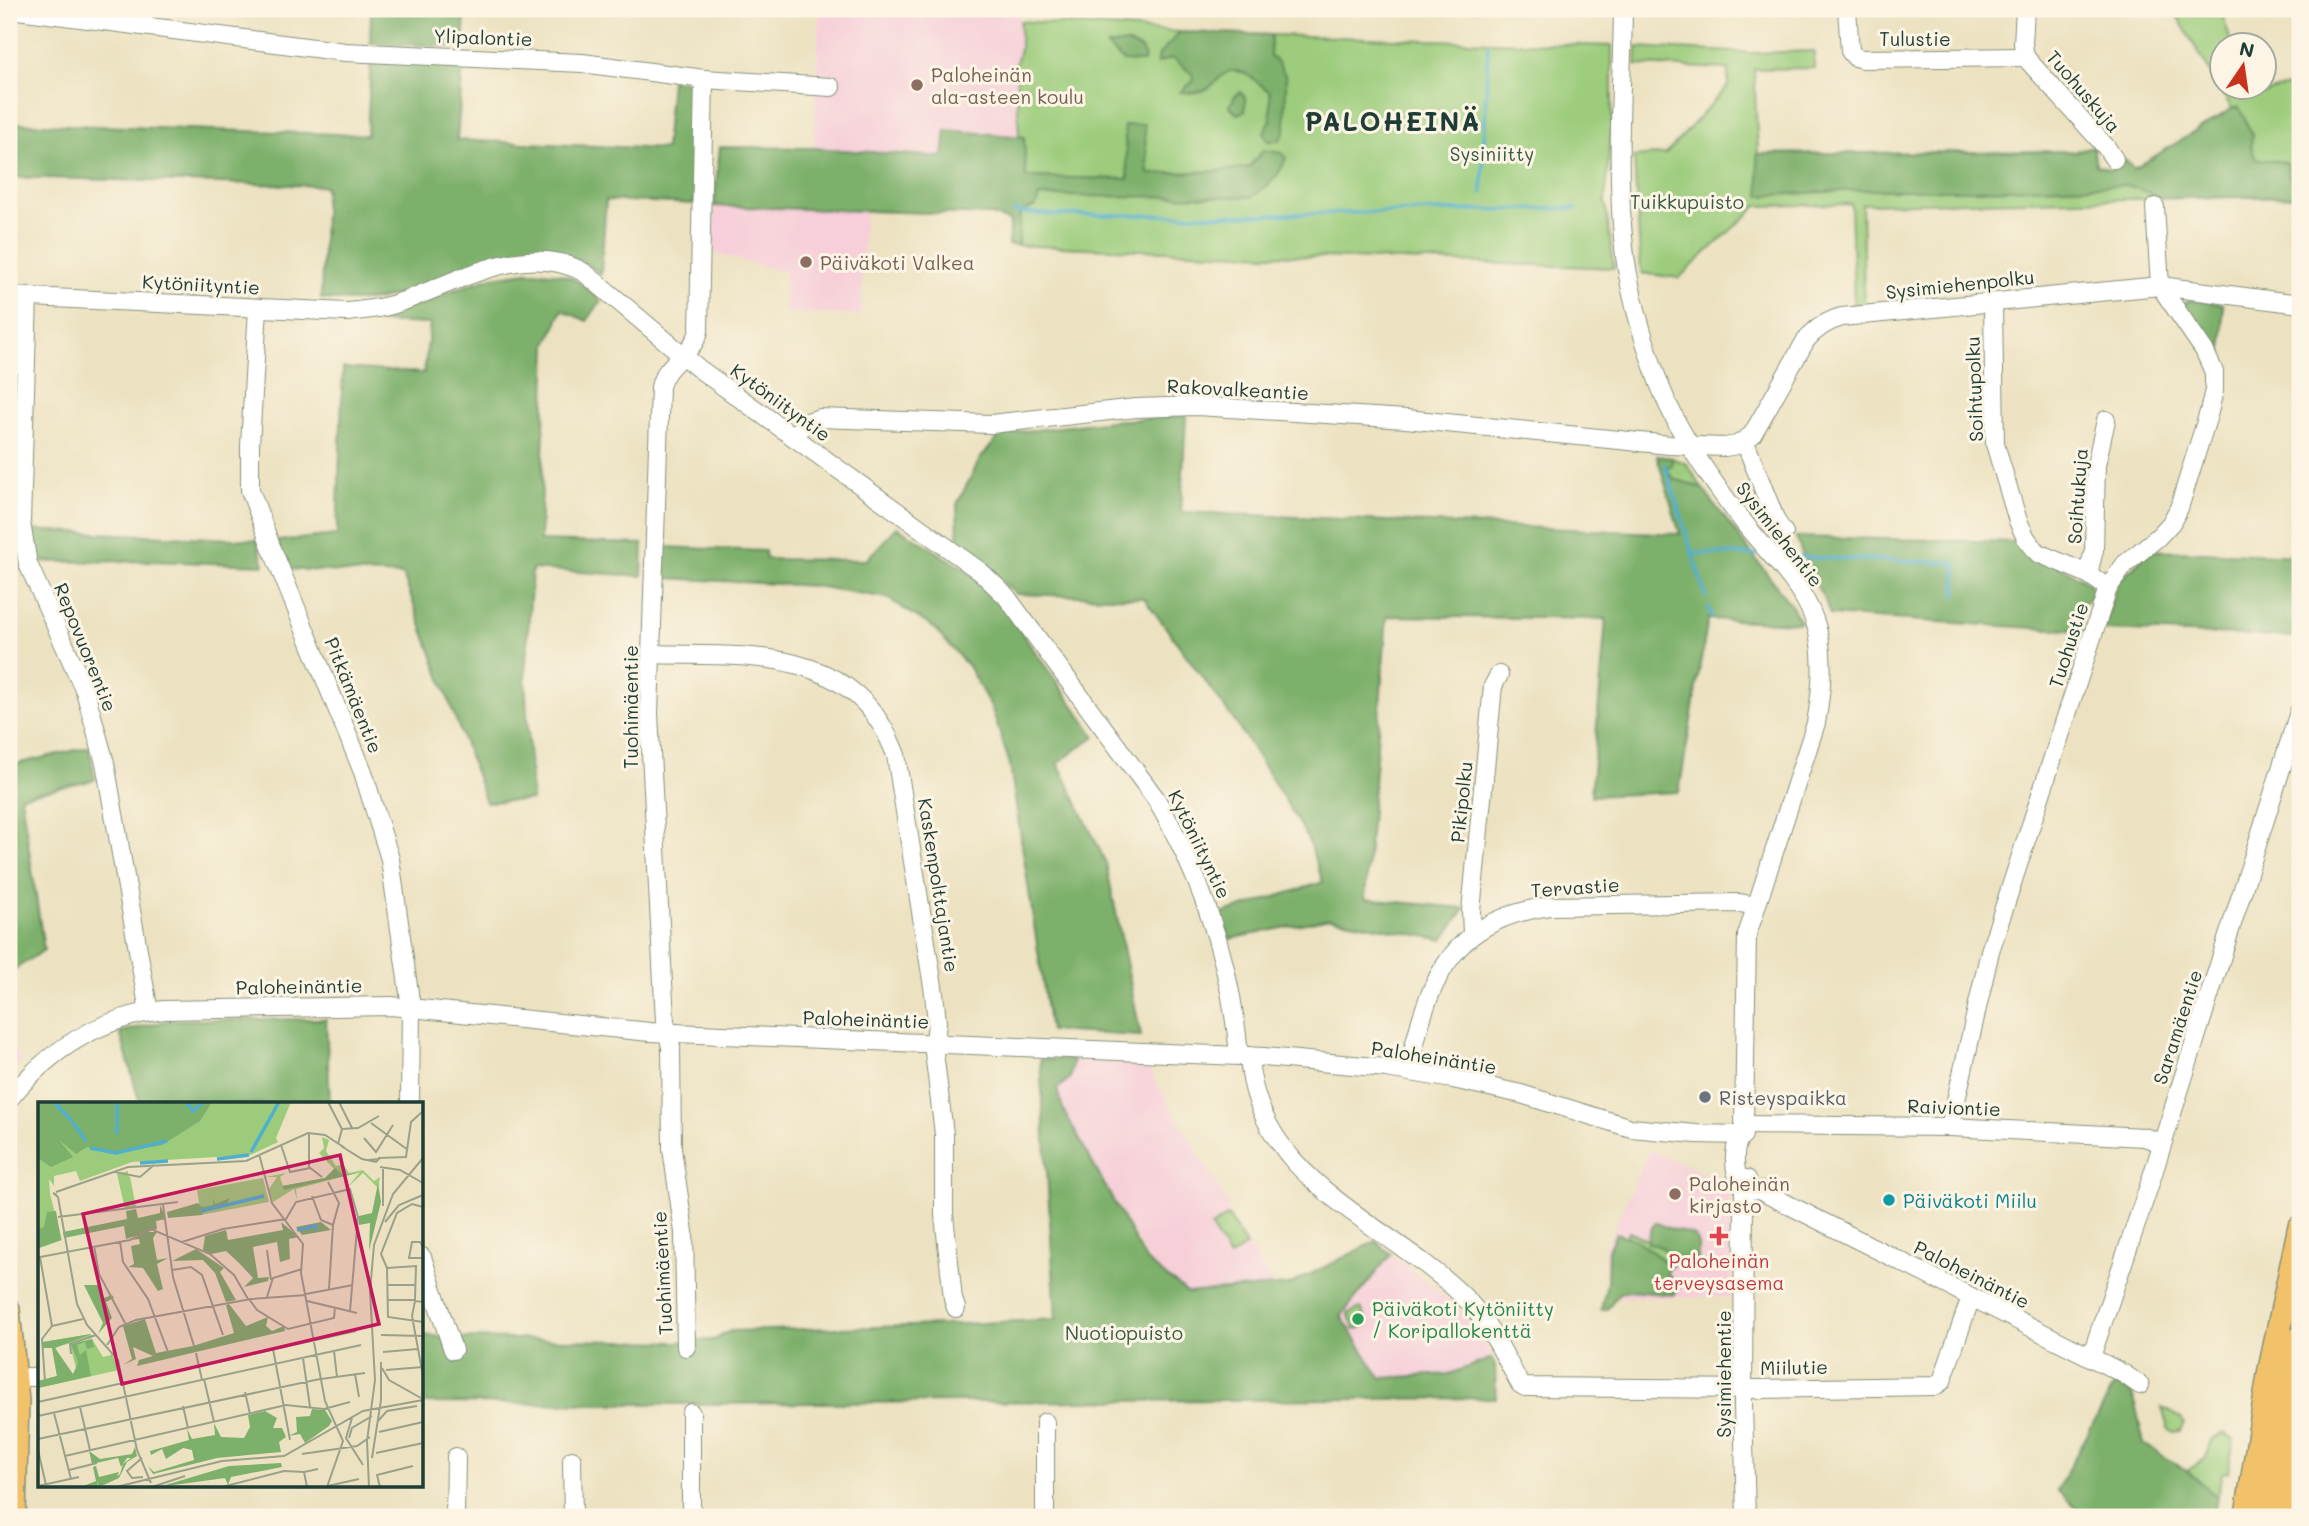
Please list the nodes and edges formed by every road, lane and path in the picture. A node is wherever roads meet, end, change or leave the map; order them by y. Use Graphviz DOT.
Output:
graph roads {
  1 [pos="9,9"];
  2 [pos="1623,9"];
  3 [pos="1847,9"];
  4 [pos="2025,9"];
  5 [pos="2025,57"];
  6 [pos="704,79"];
  7 [pos="831,87"];
  8 [pos="2114,159"];
  9 [pos="2155,208"];
  10 [pos="2161,286"];
  11 [pos="9,296"];
  12 [pos="28,296"];
  13 [pos="1993,304"];
  14 [pos="2300,304"];
  15 [pos="258,308"];
  16 [pos="682,355"];
  17 [pos="2106,420"];
  18 [pos="793,437"];
  19 [pos="1745,442"];
  20 [pos="1689,447"];
  21 [pos="1784,533"];
  22 [pos="2088,574"];
  23 [pos="2108,588"];
  24 [pos="650,654"];
  25 [pos="1499,675"];
  26 [pos="2300,709"];
  27 [pos="1756,906"];
  28 [pos="1472,934"];
  29 [pos="411,1007"];
  30 [pos="149,1012"];
  31 [pos="667,1032"];
  32 [pos="936,1043"];
  33 [pos="1244,1056"];
  34 [pos="1409,1071"];
  35 [pos="9,1099"];
  36 [pos="410,1102"];
  37 [pos="1950,1127"];
  38 [pos="1744,1130"];
  39 [pos="2162,1143"];
  40 [pos="1744,1188"];
  41 [pos="2300,1228"];
  42 [pos="424,1263"];
  43 [pos="1970,1297"];
  44 [pos="956,1308"];
  45 [pos="9,1309"];
  46 [pos="2300,1338"];
  47 [pos="687,1347"];
  48 [pos="453,1350"];
  49 [pos="2091,1357"];
  50 [pos="17,1377"];
  51 [pos="38,1377"];
  52 [pos="1520,1384"];
  53 [pos="2140,1385"];
  54 [pos="1743,1389"];
  55 [pos="691,1413"];
  56 [pos="1045,1422"];
  57 [pos="2300,1443"];
  58 [pos="456,1457"];
  59 [pos="572,1460"];
  60 [pos="15,1517"];
  61 [pos="455,1517"];
  62 [pos="573,1517"];
  63 [pos="691,1517"];
  64 [pos="1045,1517"];
  65 [pos="1746,1517"];
  66 [pos="2247,1517"];
  67 [pos="2269,1517"];
  68 [pos="2292,1517"];
  1 -- 6 [label="street, Ylipalontie"];
  2 -- 20 [label="street, Sysimiehentie"];
  3 -- 5 [label="street, Tulustie"];
  4 -- 5 [label="street, Tuohuskuja"];
  5 -- 8 [label="street, Tuohuskuja"];
  6 -- 7 [label="street, Ylipalontie"];
  6 -- 16 [label="street, Tuohimäentie"];
  9 -- 10 [label="street, Tuohustie"];
  10 -- 13 [label="street, Sysimiehenpolku"];
  10 -- 14 [label="street, Sysimiehenpolku"];
  10 -- 23 [label="street, Tuohustie"];
  11 -- 12 [label="street, Kytöniityntie"];
  12 -- 15 [label="street, Kytöniityntie"];
  12 -- 30 [label="street, Repovuorentie"];
  13 -- 19 [label="street, Sysimiehenpolku"];
  13 -- 22 [label="street, Soihtupolku"];
  15 -- 16 [label="street, Kytöniityntie"];
  15 -- 29 [label="street, Pitkämäentie"];
  16 -- 18 [label="street, Kytöniityntie"];
  16 -- 24 [label="street, Tuohimäentie"];
  17 -- 22 [label="street, Soihtukuja"];
  18 -- 20 [label="street, Rakovalkeantie"];
  18 -- 33 [label="street, Kytöniityntie"];
  19 -- 20 [label="street"];
  19 -- 21 [label="street"];
  20 -- 27 [label="street, Sysimiehentie"];
  22 -- 23 [label="street, Soihtupolku"];
  23 -- 37 [label="street, Tuohustie"];
  24 -- 31 [label="street, Tuohimäentie"];
  24 -- 32 [label="street, Kaskenpolttajantie"];
  25 -- 28 [label="street, Pikipolku"];
  26 -- 39 [label="street, Saramäentie"];
  27 -- 28 [label="street, Tervastie"];
  27 -- 38 [label="street, Sysimiehentie"];
  28 -- 34 [label="street, Tervastie"];
  29 -- 30 [label="street, Paloheinäntie"];
  29 -- 31 [label="street, Paloheinäntie"];
  29 -- 36 [label="street, Pitkämäentie"];
  30 -- 35 [label="street, Paloheinäntie"];
  31 -- 32 [label="street, Paloheinäntie"];
  31 -- 47 [label="street, Tuohimäentie"];
  32 -- 33 [label="street, Paloheinäntie"];
  32 -- 44 [label="street, Kaskenpolttajantie"];
  33 -- 34 [label="street, Paloheinäntie"];
  33 -- 52 [label="street, Kytöniityntie"];
  34 -- 38 [label="street, Paloheinäntie"];
  37 -- 38 [label="street, Raiviontie"];
  37 -- 39 [label="street, Raiviontie"];
  38 -- 40 [label="street, Sysimiehentie"];
  39 -- 49 [label="street, Saramäentie"];
  40 -- 43 [label="street, Paloheinäntie"];
  40 -- 54 [label="street, Sysimiehentie"];
  41 -- 66 [label="highway"];
  42 -- 48 [label="street"];
  43 -- 49 [label="street, Paloheinäntie"];
  43 -- 54 [label="street, Miilutie"];
  45 -- 50 [label="main road"];
  46 -- 67 [label="highway"];
  49 -- 53 [label="street, Paloheinäntie"];
  50 -- 51 [label="street"];
  50 -- 60 [label="main road"];
  52 -- 54 [label="street, Miilutie"];
  54 -- 65 [label="street, Sysimiehentie"];
  55 -- 63 [label="street"];
  56 -- 64 [label="street"];
  57 -- 68 [label="highway"];
  58 -- 61 [label="street"];
  59 -- 62 [label="street"];
}
